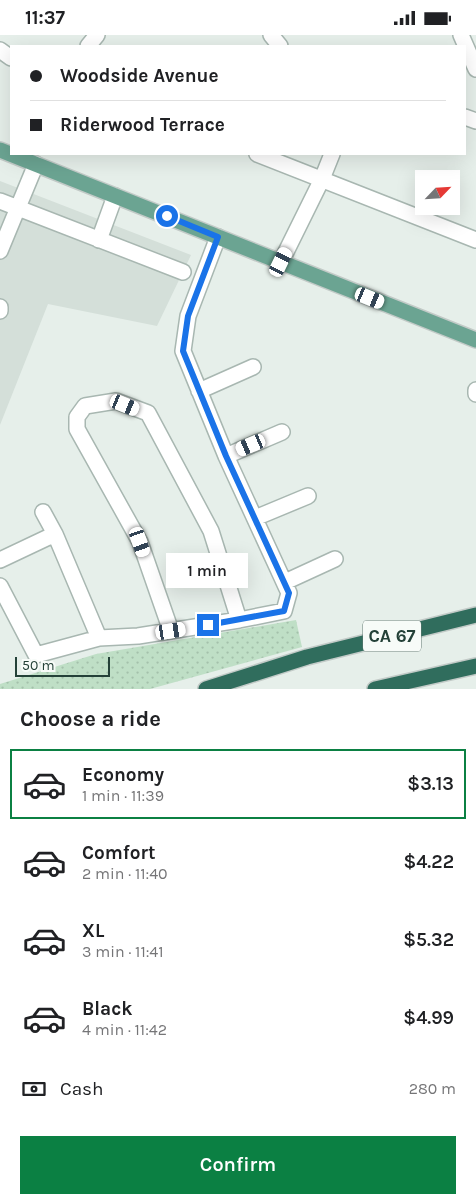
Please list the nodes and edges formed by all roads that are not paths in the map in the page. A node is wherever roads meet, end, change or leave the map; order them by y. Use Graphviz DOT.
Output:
graph roads {
  1 [pos="97,35"];
  2 [pos="271,35"];
  3 [pos="462,35"];
  4 [pos="89,45"];
  5 [pos="279,45"];
  6 [pos="476,69"];
  7 [pos="13,155"];
  8 [pos="260,155"];
  9 [pos="332,155"];
  10 [pos="36,164"];
  11 [pos="322,179"];
  12 [pos="115,196"];
  13 [pos="0,201"];
  14 [pos="18,209"];
  15 [pos="218,237"];
  16 [pos="99,240"];
  17 [pos="476,240"];
  18 [pos="0,251"];
  19 [pos="281,262"];
  20 [pos="183,272"];
  21 [pos="0,307"];
  22 [pos="0,311"];
  23 [pos="476,341"];
  24 [pos="252,367"];
  25 [pos="476,390"];
  26 [pos="199,391"];
  27 [pos="476,394"];
  28 [pos="282,432"];
  29 [pos="226,456"];
  30 [pos="308,495"];
  31 [pos="44,513"];
  32 [pos="255,518"];
  33 [pos="54,534"];
  34 [pos="335,559"];
  35 [pos="0,560"];
  36 [pos="284,582"];
  37 [pos="0,586"];
  38 [pos="476,615"];
  39 [pos="238,620"];
  40 [pos="171,631"];
  41 [pos="99,639"];
  42 [pos="476,666"];
  43 [pos="206,689"];
  44 [pos="375,689"];
  1 -- 4 [label="street"];
  2 -- 5 [label="street"];
  3 -- 6 [label="street"];
  7 -- 10 [label="main road"];
  8 -- 11 [label="street"];
  9 -- 11 [label="street"];
  10 -- 12 [label="main road"];
  10 -- 14 [label="street"];
  11 -- 17 [label="street"];
  11 -- 19 [label="street"];
  12 -- 15 [label="main road"];
  12 -- 16 [label="street"];
  13 -- 14 [label="street"];
  14 -- 16 [label="street"];
  14 -- 18 [label="street"];
  15 -- 19 [label="main road"];
  15 -- 26 [label="street"];
  16 -- 20 [label="street"];
  19 -- 23 [label="main road"];
  21 -- 22 [label="street"];
  24 -- 26 [label="street"];
  25 -- 27 [label="street"];
  26 -- 29 [label="street"];
  28 -- 29 [label="street"];
  29 -- 32 [label="street"];
  30 -- 32 [label="street"];
  31 -- 33 [label="street"];
  32 -- 36 [label="street"];
  33 -- 35 [label="street"];
  33 -- 41 [label="street"];
  34 -- 36 [label="street"];
  36 -- 39 [label="street"];
  37 -- 41 [label="street"];
  38 -- 43 [label="highway, CA 67"];
  39 -- 40 [label="street"];
  39 -- 40 [label="street"];
  40 -- 41 [label="street"];
  42 -- 44 [label="highway, CA 67"];
}
